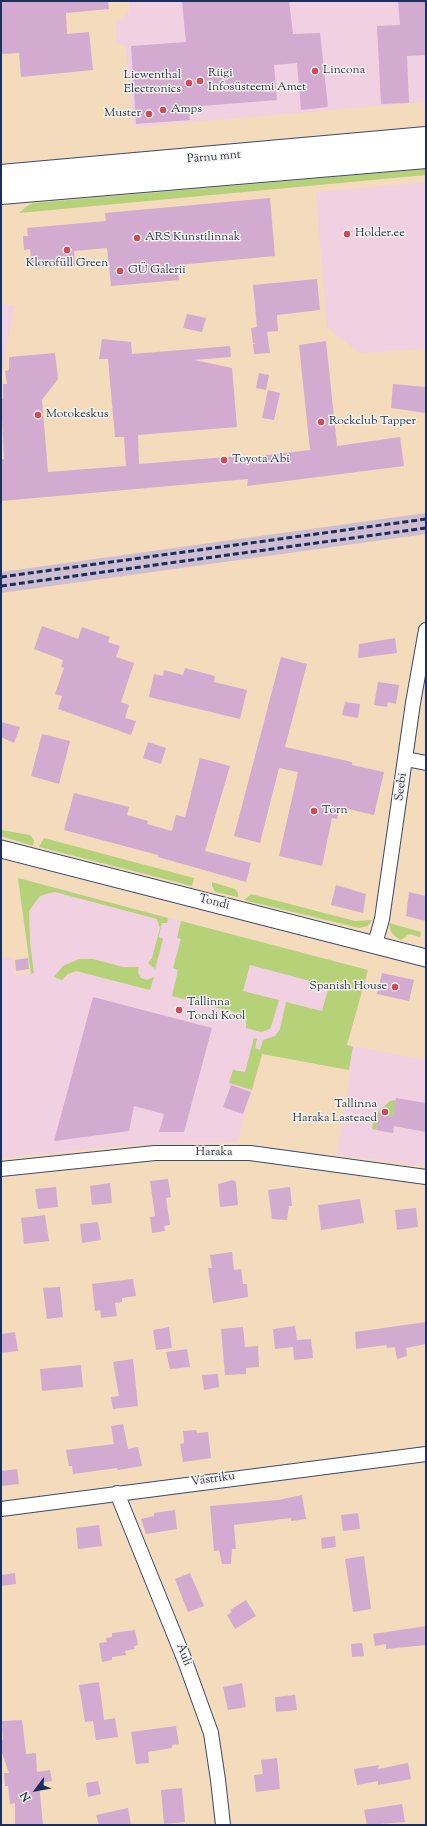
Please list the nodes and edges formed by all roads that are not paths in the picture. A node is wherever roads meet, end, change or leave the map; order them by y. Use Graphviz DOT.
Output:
graph roads {
  1 [pos="426,138"];
  2 [pos="426,157"];
  3 [pos="1,176"];
  4 [pos="1,193"];
  5 [pos="426,630"];
  6 [pos="406,759"];
  7 [pos="426,763"];
  8 [pos="1,849"];
  9 [pos="375,944"];
  10 [pos="426,958"];
  11 [pos="1,1169"];
  12 [pos="426,1177"];
  13 [pos="426,1454"];
  14 [pos="118,1493"];
  15 [pos="1,1509"];
  16 [pos="223,1825"];
  1 -- 3 [label="main road, Pärnu mnt"];
  2 -- 4 [label="main road, Pärnu mnt"];
  5 -- 6 [label="street, Seebi"];
  6 -- 7 [label="street"];
  6 -- 9 [label="street, Seebi"];
  8 -- 9 [label="street, Tondi"];
  9 -- 10 [label="street, Tondi"];
  11 -- 12 [label="street, Haraka"];
  13 -- 14 [label="street, Västriku"];
  14 -- 15 [label="street, Västriku"];
  14 -- 16 [label="street, Auli"];
}
